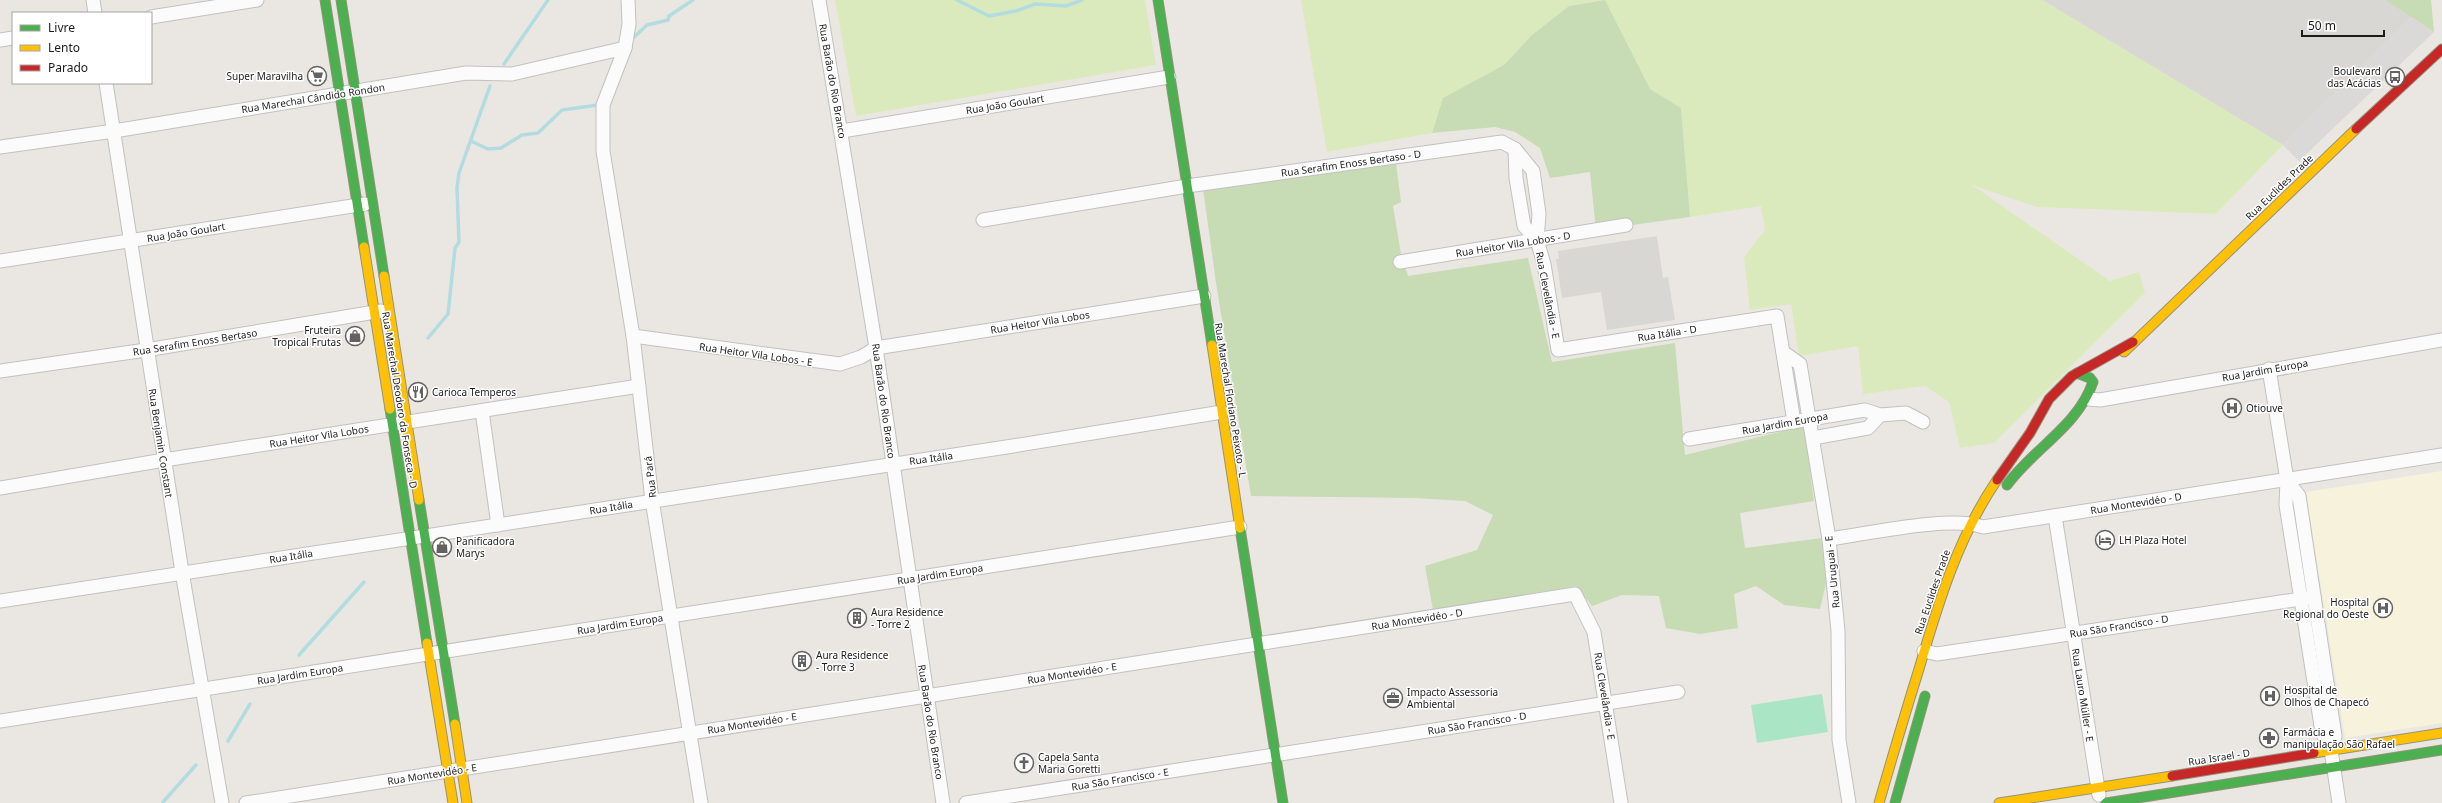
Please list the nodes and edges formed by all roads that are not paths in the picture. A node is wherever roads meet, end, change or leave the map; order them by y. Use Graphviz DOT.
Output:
graph roads {
  1 [pos="93,0"];
  2 [pos="257,0"];
  3 [pos="325,0"];
  4 [pos="341,0"];
  5 [pos="628,0"];
  6 [pos="819,0"];
  7 [pos="1158,0"];
  8 [pos="95,12"];
  9 [pos="152,17"];
  10 [pos="12,38"];
  11 [pos="0,40"];
  12 [pos="625,48"];
  13 [pos="2442,48"];
  14 [pos="1169,77"];
  15 [pos="106,84"];
  16 [pos="355,91"];
  17 [pos="340,94"];
  18 [pos="114,131"];
  19 [pos="842,131"];
  20 [pos="0,147"];
  21 [pos="1514,149"];
  22 [pos="1187,186"];
  23 [pos="373,203"];
  24 [pos="358,206"];
  25 [pos="983,220"];
  26 [pos="1626,225"];
  27 [pos="1537,240"];
  28 [pos="131,241"];
  29 [pos="0,261"];
  30 [pos="1400,262"];
  31 [pos="1204,296"];
  32 [pos="390,310"];
  33 [pos="375,312"];
  34 [pos="633,336"];
  35 [pos="2442,340"];
  36 [pos="2132,342"];
  37 [pos="876,348"];
  38 [pos="146,350"];
  39 [pos="1558,350"];
  40 [pos="1783,352"];
  41 [pos="2114,364"];
  42 [pos="2269,369"];
  43 [pos="0,371"];
  44 [pos="2077,373"];
  45 [pos="2102,378"];
  46 [pos="639,386"];
  47 [pos="2090,396"];
  48 [pos="2046,406"];
  49 [pos="1865,410"];
  50 [pos="482,411"];
  51 [pos="1222,412"];
  52 [pos="1880,415"];
  53 [pos="1809,419"];
  54 [pos="407,422"];
  55 [pos="1794,422"];
  56 [pos="1923,422"];
  57 [pos="392,425"];
  58 [pos="2063,425"];
  59 [pos="1868,428"];
  60 [pos="1812,438"];
  61 [pos="1689,440"];
  62 [pos="2442,455"];
  63 [pos="164,460"];
  64 [pos="892,464"];
  65 [pos="2288,480"];
  66 [pos="0,488"];
  67 [pos="2001,495"];
  68 [pos="652,500"];
  69 [pos="1990,514"];
  70 [pos="2055,516"];
  71 [pos="498,525"];
  72 [pos="1240,527"];
  73 [pos="1978,528"];
  74 [pos="425,535"];
  75 [pos="410,538"];
  76 [pos="1829,539"];
  77 [pos="182,572"];
  78 [pos="909,579"];
  79 [pos="1575,594"];
  80 [pos="2314,597"];
  81 [pos="2301,599"];
  82 [pos="0,601"];
  83 [pos="671,616"];
  84 [pos="2073,633"];
  85 [pos="1941,641"];
  86 [pos="1258,644"];
  87 [pos="1924,651"];
  88 [pos="444,652"];
  89 [pos="428,654"];
  90 [pos="1936,657"];
  91 [pos="1929,683"];
  92 [pos="204,689"];
  93 [pos="1678,692"];
  94 [pos="927,696"];
  95 [pos="1607,703"];
  96 [pos="0,721"];
  97 [pos="690,733"];
  98 [pos="2442,733"];
  99 [pos="2331,750"];
  100 [pos="2442,750"];
  101 [pos="1275,754"];
  102 [pos="2333,767"];
  103 [pos="462,769"];
  104 [pos="447,771"];
  105 [pos="2098,788"];
  106 [pos="222,803"];
  107 [pos="246,803"];
  108 [pos="453,803"];
  109 [pos="467,803"];
  110 [pos="701,803"];
  111 [pos="943,803"];
  112 [pos="966,803"];
  113 [pos="1283,803"];
  114 [pos="1621,803"];
  115 [pos="1849,803"];
  116 [pos="1879,803"];
  117 [pos="1895,803"];
  118 [pos="1999,803"];
  119 [pos="2100,803"];
  120 [pos="2106,803"];
  121 [pos="2339,803"];
  1 -- 8 [label="street"];
  2 -- 9 [label="street"];
  3 -- 17 [label="street, Rua Marechal Deodoro da Fonseca - D"];
  4 -- 16 [label="street, Rua Marechal Deodoro da Fonseca - D"];
  5 -- 12 [label="street, Rua Pará"];
  6 -- 19 [label="street, Rua Barão do Rio Branco"];
  7 -- 14 [label="street, Rua Marechal Floriano Peixoto - L"];
  10 -- 11 [label="street"];
  12 -- 16 [label="street, Rua Marechal Cândido Rondon"];
  12 -- 34 [label="street, Rua Pará"];
  13 -- 36 [label="street, Rua Euclides Prade"];
  14 -- 19 [label="street, Rua João Goulart"];
  14 -- 22 [label="street, Rua Marechal Floriano Peixoto - L"];
  15 -- 18 [label="street, Rua Benjamin Constant"];
  16 -- 17 [label="street, Rua Marechal Cândido Rondon"];
  16 -- 23 [label="street, Rua Marechal Deodoro da Fonseca - D"];
  17 -- 18 [label="street, Rua Marechal Cândido Rondon"];
  17 -- 24 [label="street, Rua Marechal Deodoro da Fonseca - D"];
  18 -- 20 [label="street, Rua Marechal Cândido Rondon"];
  18 -- 28 [label="street, Rua Benjamin Constant"];
  19 -- 37 [label="street, Rua Barão do Rio Branco"];
  21 -- 22 [label="street, Rua Serafim Enoss Bertaso - D"];
  21 -- 27 [label="street, Rua Clevelândia - E"];
  22 -- 25 [label="street, Rua Serafim Enoss Bertaso - D"];
  22 -- 31 [label="street, Rua Marechal Floriano Peixoto - L"];
  23 -- 24 [label="street, Rua João Goulart"];
  23 -- 32 [label="street, Rua Marechal Deodoro da Fonseca - D"];
  24 -- 28 [label="street, Rua João Goulart"];
  24 -- 33 [label="street, Rua Marechal Deodoro da Fonseca - D"];
  26 -- 27 [label="street, Rua Heitor Vila Lobos - D"];
  27 -- 30 [label="street, Rua Heitor Vila Lobos - D"];
  27 -- 39 [label="street, Rua Clevelândia - E"];
  28 -- 29 [label="street, Rua João Goulart"];
  28 -- 38 [label="street, Rua Benjamin Constant"];
  31 -- 37 [label="street, Rua Heitor Vila Lobos"];
  31 -- 51 [label="street, Rua Marechal Floriano Peixoto - L"];
  32 -- 33 [label="street, Rua Serafim Enoss Bertaso"];
  32 -- 54 [label="street, Rua Marechal Deodoro da Fonseca - D"];
  33 -- 38 [label="street, Rua Serafim Enoss Bertaso"];
  33 -- 57 [label="street, Rua Marechal Deodoro da Fonseca - D"];
  34 -- 37 [label="street, Rua Heitor Vila Lobos - E"];
  34 -- 46 [label="street, Rua Pará"];
  35 -- 42 [label="street, Rua Jardim Europa"];
  36 -- 41 [label="street, Rua Euclides Prade"];
  36 -- 44 [label="street, Rua Euclides Prade"];
  37 -- 64 [label="street, Rua Barão do Rio Branco"];
  38 -- 43 [label="street, Rua Serafim Enoss Bertaso"];
  38 -- 63 [label="street, Rua Benjamin Constant"];
  39 -- 40 [label="street, Rua Itália - D"];
  40 -- 53 [label="street, Rua Uruguai - E"];
  40 -- 55 [label="street"];
  42 -- 47 [label="street, Rua Jardim Europa"];
  42 -- 65 [label="street"];
  44 -- 47 [label="street"];
  44 -- 48 [label="street, Rua Euclides Prade"];
  45 -- 47 [label="street"];
  46 -- 50 [label="street, Rua Heitor Vila Lobos"];
  46 -- 68 [label="street, Rua Pará"];
  47 -- 58 [label="street"];
  48 -- 58 [label="street"];
  48 -- 73 [label="street, Rua Euclides Prade"];
  49 -- 52 [label="street, Rua Jardim Europa"];
  49 -- 53 [label="street, Rua Jardim Europa"];
  49 -- 59 [label="street"];
  50 -- 54 [label="street, Rua Heitor Vila Lobos"];
  50 -- 71 [label="street"];
  51 -- 64 [label="street, Rua Itália"];
  51 -- 72 [label="street, Rua Marechal Floriano Peixoto - L"];
  52 -- 56 [label="street, Rua Jardim Europa"];
  52 -- 59 [label="street"];
  53 -- 55 [label="street, Rua Jardim Europa"];
  53 -- 60 [label="street, Rua Uruguai - E"];
  54 -- 57 [label="street, Rua Heitor Vila Lobos"];
  54 -- 74 [label="street, Rua Marechal Deodoro da Fonseca - D"];
  55 -- 61 [label="street, Rua Jardim Europa"];
  57 -- 63 [label="street, Rua Heitor Vila Lobos"];
  57 -- 75 [label="street, Rua Marechal Deodoro da Fonseca - D"];
  58 -- 67 [label="street"];
  59 -- 60 [label="street, Rua Jardim Europa"];
  60 -- 76 [label="street, Rua Uruguai - E"];
  62 -- 65 [label="street, Rua Montevidéo - D"];
  63 -- 66 [label="street, Rua Heitor Vila Lobos"];
  63 -- 77 [label="street, Rua Benjamin Constant"];
  64 -- 68 [label="street, Rua Itália"];
  64 -- 78 [label="street, Rua Barão do Rio Branco"];
  65 -- 70 [label="street, Rua Montevidéo - D"];
  65 -- 80 [label="street"];
  65 -- 81 [label="street"];
  68 -- 71 [label="street, Rua Itália"];
  68 -- 83 [label="street, Rua Pará"];
  69 -- 73 [label="street, Rua Euclides Prade"];
  70 -- 73 [label="street, Rua Montevidéo - D"];
  70 -- 84 [label="street, Rua Lauro Müller - E"];
  71 -- 74 [label="street, Rua Itália"];
  72 -- 78 [label="street, Rua Jardim Europa"];
  72 -- 86 [label="street, Rua Marechal Floriano Peixoto - L"];
  73 -- 76 [label="street, Rua Montevidéo - D"];
  73 -- 87 [label="street, Rua Euclides Prade"];
  74 -- 75 [label="street, Rua Itália"];
  74 -- 88 [label="street, Rua Marechal Deodoro da Fonseca - D"];
  75 -- 77 [label="street, Rua Itália"];
  75 -- 89 [label="street, Rua Marechal Deodoro da Fonseca - D"];
  76 -- 115 [label="street, Rua Uruguai - E"];
  77 -- 82 [label="street, Rua Itália"];
  77 -- 92 [label="street, Rua Benjamin Constant"];
  78 -- 83 [label="street, Rua Jardim Europa"];
  78 -- 94 [label="street, Rua Barão do Rio Branco"];
  79 -- 86 [label="street, Rua Montevidéo - D"];
  79 -- 95 [label="street, Rua Clevelândia - E"];
  80 -- 81 [label="street, Rua São Francisco - D"];
  80 -- 99 [label="street"];
  81 -- 84 [label="street, Rua São Francisco - D"];
  81 -- 99 [label="street"];
  83 -- 88 [label="street, Rua Jardim Europa"];
  83 -- 97 [label="street, Rua Pará"];
  84 -- 90 [label="street, Rua São Francisco - D"];
  84 -- 105 [label="street, Rua Lauro Müller - E"];
  85 -- 90 [label="street"];
  86 -- 94 [label="street, Rua Montevidéo - E"];
  86 -- 101 [label="street, Rua Marechal Floriano Peixoto - L"];
  87 -- 90 [label="street, Rua São Francisco - D"];
  87 -- 116 [label="street, Rua Euclides Prade"];
  88 -- 89 [label="street, Rua Jardim Europa"];
  88 -- 103 [label="street, Rua Marechal Deodoro da Fonseca - D"];
  89 -- 92 [label="street, Rua Jardim Europa"];
  89 -- 104 [label="street, Rua Marechal Deodoro da Fonseca - D"];
  91 -- 117 [label="street"];
  92 -- 96 [label="street, Rua Jardim Europa"];
  92 -- 106 [label="street, Rua Benjamin Constant"];
  93 -- 95 [label="street, Rua São Francisco - D"];
  94 -- 97 [label="street, Rua Montevidéo - E"];
  94 -- 111 [label="street, Rua Barão do Rio Branco"];
  95 -- 101 [label="street, Rua São Francisco - D"];
  95 -- 114 [label="street, Rua Clevelândia - E"];
  97 -- 103 [label="street, Rua Montevidéo - E"];
  97 -- 110 [label="street, Rua Pará"];
  98 -- 99 [label="street, Rua Israel - D"];
  99 -- 102 [label="street"];
  99 -- 105 [label="street, Rua Israel - D"];
  100 -- 102 [label="street"];
  101 -- 112 [label="street, Rua São Francisco - E"];
  101 -- 113 [label="street, Rua Marechal Floriano Peixoto - L"];
  102 -- 120 [label="street"];
  102 -- 121 [label="street"];
  103 -- 104 [label="street, Rua Montevidéo - E"];
  103 -- 109 [label="street, Rua Marechal Deodoro da Fonseca - D"];
  104 -- 107 [label="street, Rua Montevidéo - E"];
  104 -- 108 [label="street, Rua Marechal Deodoro da Fonseca - D"];
  105 -- 118 [label="street, Rua Israel - D"];
  105 -- 119 [label="street, Rua Lauro Müller - E"];
}
